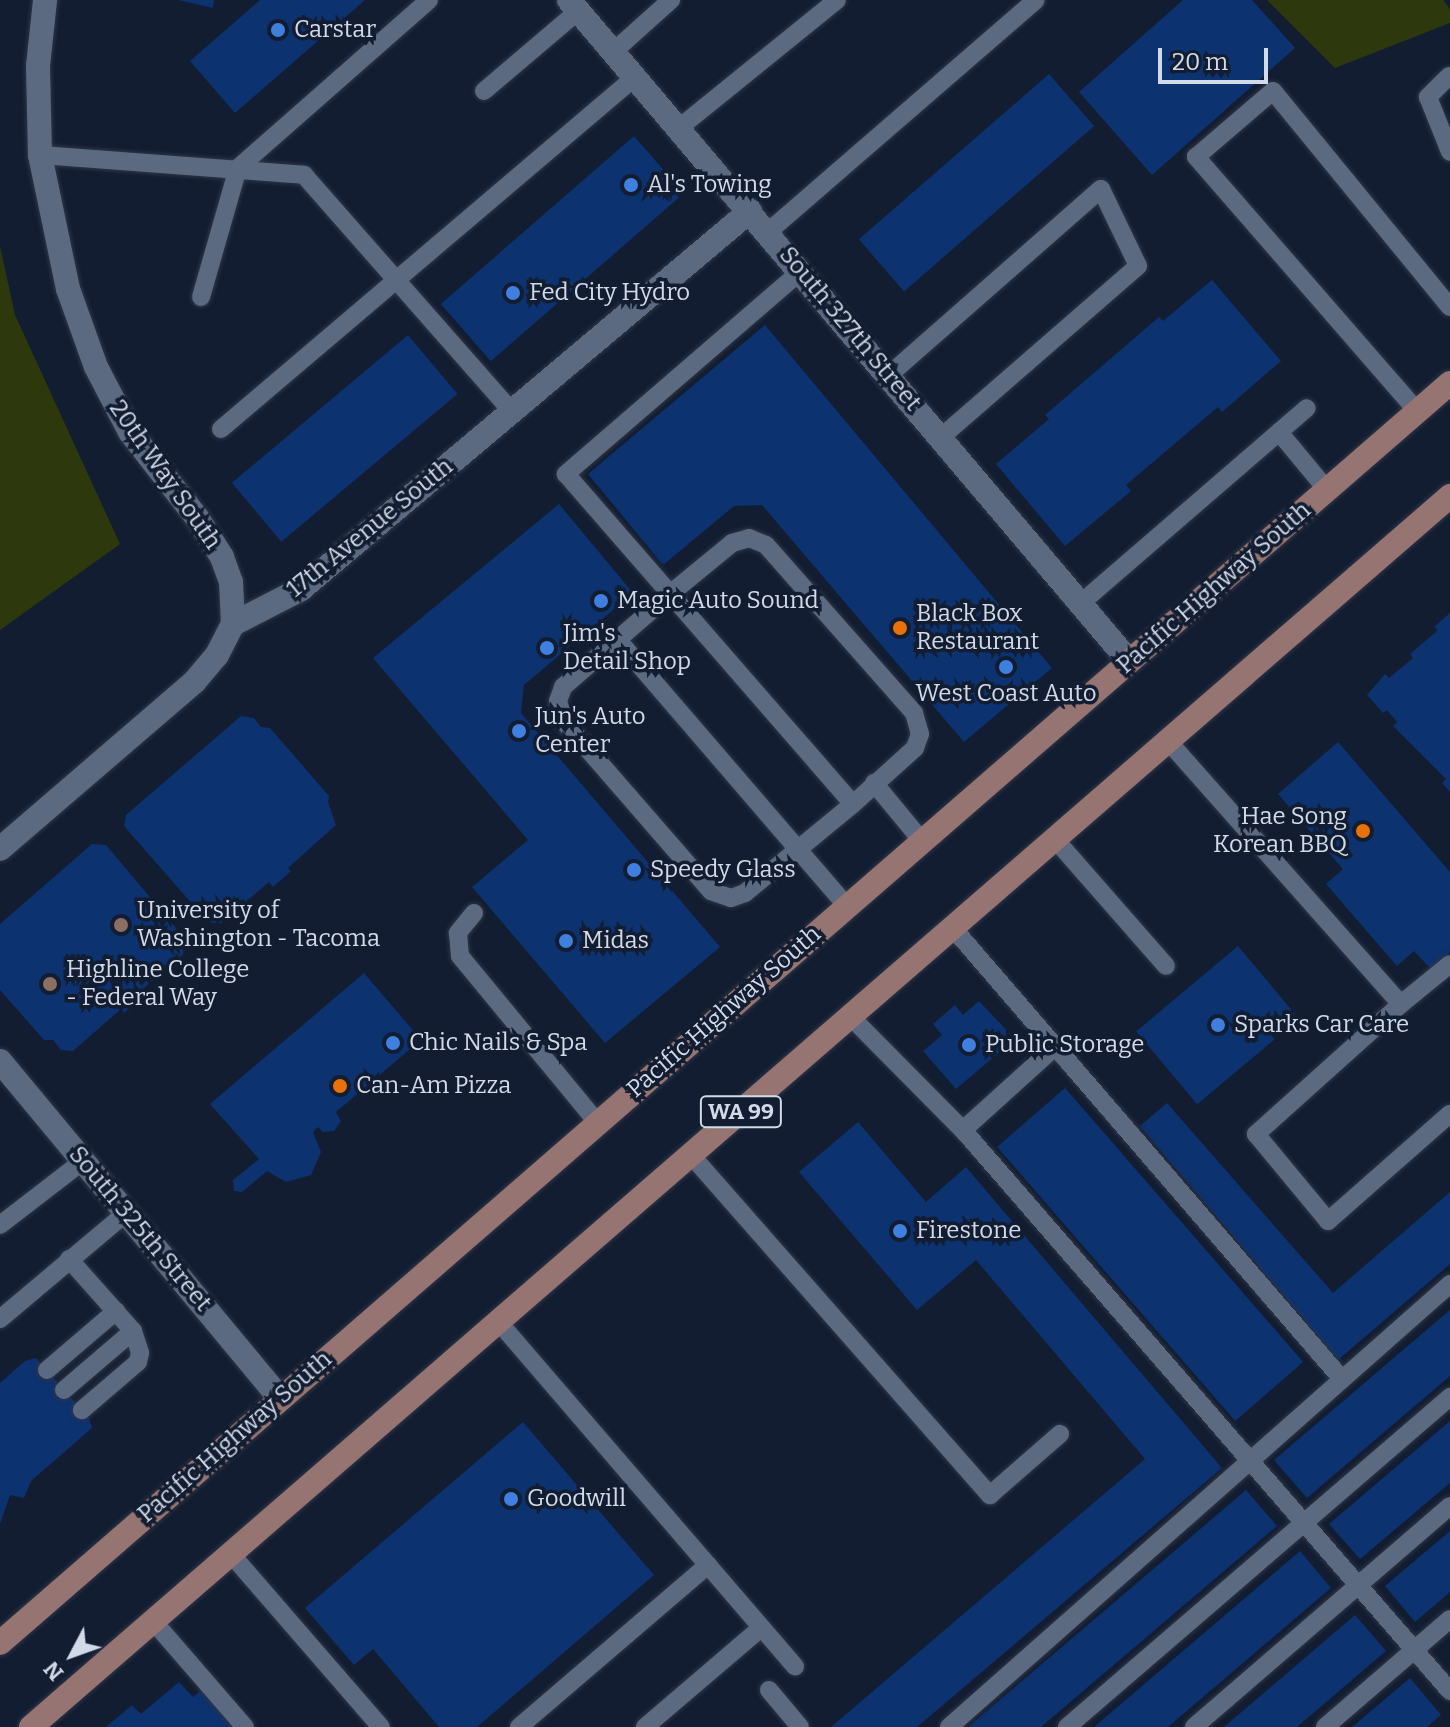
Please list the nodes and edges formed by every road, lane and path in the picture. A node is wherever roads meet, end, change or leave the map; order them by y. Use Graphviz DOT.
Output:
graph roads {
  1 [pos="45,0"];
  2 [pos="429,0"];
  3 [pos="671,0"];
  4 [pos="837,0"];
  5 [pos="1036,0"];
  6 [pos="573,6"];
  7 [pos="613,52"];
  8 [pos="1449,76"];
  9 [pos="635,77"];
  10 [pos="484,91"];
  11 [pos="679,128"];
  12 [pos="1450,152"];
  13 [pos="40,155"];
  14 [pos="238,168"];
  15 [pos="750,211"];
  16 [pos="768,232"];
  17 [pos="801,271"];
  18 [pos="397,279"];
  19 [pos="201,297"];
  20 [pos="1450,307"];
  21 [pos="889,375"];
  22 [pos="1450,383"];
  23 [pos="1307,408"];
  24 [pos="1417,411"];
  25 [pos="513,413"];
  26 [pos="221,429"];
  27 [pos="1279,432"];
  28 [pos="941,437"];
  29 [pos="1328,491"];
  30 [pos="1450,496"];
  31 [pos="670,594"];
  32 [pos="1081,603"];
  33 [pos="233,624"];
  34 [pos="617,639"];
  35 [pos="1129,661"];
  36 [pos="1168,741"];
  37 [pos="874,783"];
  38 [pos="853,804"];
  39 [pos="1054,838"];
  40 [pos="922,841"];
  41 [pos="0,849"];
  42 [pos="798,850"];
  43 [pos="847,906"];
  44 [pos="474,913"];
  45 [pos="953,928"];
  46 [pos="1450,964"];
  47 [pos="1166,966"];
  48 [pos="1401,1004"];
  49 [pos="850,1016"];
  50 [pos="1055,1047"];
  51 [pos="0,1061"];
  52 [pos="1450,1114"];
  53 [pos="597,1122"];
  54 [pos="963,1130"];
  55 [pos="691,1155"];
  56 [pos="83,1161"];
  57 [pos="127,1212"];
  58 [pos="0,1225"];
  59 [pos="69,1259"];
  60 [pos="1450,1284"];
  61 [pos="116,1311"];
  62 [pos="0,1319"];
  63 [pos="497,1320"];
  64 [pos="133,1331"];
  65 [pos="47,1370"];
  66 [pos="1341,1378"];
  67 [pos="64,1390"];
  68 [pos="1450,1397"];
  69 [pos="280,1398"];
  70 [pos="82,1410"];
  71 [pos="1060,1434"];
  72 [pos="1248,1459"];
  73 [pos="1450,1506"];
  74 [pos="1303,1523"];
  75 [pos="231,1554"];
  76 [pos="708,1565"];
  77 [pos="1357,1586"];
  78 [pos="1450,1619"];
  79 [pos="154,1622"];
  80 [pos="761,1628"];
  81 [pos="0,1643"];
  82 [pos="1414,1650"];
  83 [pos="795,1667"];
  84 [pos="769,1690"];
  85 [pos="1450,1691"];
  86 [pos="31,1727"];
  87 [pos="245,1727"];
  88 [pos="381,1727"];
  89 [pos="519,1727"];
  90 [pos="645,1727"];
  91 [pos="800,1727"];
  92 [pos="949,1727"];
  93 [pos="1067,1727"];
  94 [pos="1194,1727"];
  95 [pos="1325,1727"];
  1 -- 13 [label="street, 20th Way South"];
  2 -- 14 [label="lane"];
  3 -- 7 [label="lane"];
  4 -- 11 [label="lane"];
  5 -- 16 [label="lane"];
  6 -- 7 [label="street, South 327th Street"];
  6 -- 10 [label="lane"];
  7 -- 9 [label="street, South 327th Street"];
  8 -- 12 [label="lane"];
  9 -- 11 [label="street, South 327th Street"];
  9 -- 18 [label="lane"];
  11 -- 15 [label="street, South 327th Street"];
  13 -- 14 [label="lane"];
  13 -- 33 [label="street, 20th Way South"];
  14 -- 18 [label="lane"];
  14 -- 19 [label="lane"];
  15 -- 16 [label="street, South 327th Street"];
  15 -- 25 [label="street, 17th Avenue South"];
  16 -- 17 [label="street, South 327th Street"];
  17 -- 21 [label="street, South 327th Street"];
  17 -- 31 [label="lane"];
  18 -- 25 [label="lane"];
  18 -- 26 [label="lane"];
  20 -- 24 [label="lane"];
  21 -- 28 [label="street, South 327th Street"];
  21 -- 28 [label="lane"];
  22 -- 24 [label="main road, Pacific Highway South"];
  23 -- 27 [label="lane"];
  24 -- 29 [label="main road, Pacific Highway South"];
  25 -- 33 [label="street, 17th Avenue South"];
  27 -- 29 [label="lane"];
  27 -- 32 [label="lane"];
  28 -- 32 [label="street, South 327th Street"];
  29 -- 35 [label="main road, Pacific Highway South"];
  30 -- 36 [label="main road, WA 99"];
  31 -- 34 [label="lane"];
  31 -- 37 [label="lane"];
  31 -- 38 [label="lane"];
  32 -- 35 [label="street, South 327th Street"];
  33 -- 41 [label="street"];
  34 -- 42 [label="lane"];
  34 -- 42 [label="lane"];
  35 -- 40 [label="main road, Pacific Highway South"];
  36 -- 39 [label="main road, WA 99"];
  36 -- 48 [label="lane"];
  37 -- 38 [label="lane"];
  37 -- 40 [label="lane"];
  38 -- 42 [label="lane"];
  39 -- 45 [label="main road, WA 99"];
  39 -- 47 [label="lane"];
  40 -- 43 [label="main road, Pacific Highway South"];
  42 -- 43 [label="lane"];
  43 -- 53 [label="main road, Pacific Highway South"];
  44 -- 53 [label="lane"];
  45 -- 49 [label="main road, WA 99"];
  45 -- 50 [label="lane"];
  46 -- 48 [label="lane"];
  48 -- 52 [label="lane"];
  49 -- 54 [label="lane"];
  49 -- 55 [label="main road, WA 99"];
  50 -- 54 [label="lane"];
  50 -- 66 [label="lane"];
  51 -- 56 [label="street, South 325th Street"];
  53 -- 69 [label="main road, Pacific Highway South"];
  54 -- 72 [label="lane"];
  55 -- 63 [label="main road, WA 99"];
  55 -- 71 [label="lane"];
  56 -- 57 [label="street, South 325th Street"];
  56 -- 58 [label="lane"];
  57 -- 59 [label="lane"];
  57 -- 69 [label="street, South 325th Street"];
  59 -- 61 [label="lane"];
  59 -- 62 [label="lane"];
  60 -- 66 [label="lane"];
  61 -- 64 [label="lane"];
  61 -- 65 [label="lane"];
  63 -- 75 [label="main road, WA 99"];
  63 -- 76 [label="lane"];
  64 -- 67 [label="lane"];
  64 -- 70 [label="lane"];
  66 -- 72 [label="lane"];
  68 -- 74 [label="lane"];
  69 -- 81 [label="main road, Pacific Highway South"];
  72 -- 74 [label="lane"];
  72 -- 92 [label="lane"];
  73 -- 77 [label="lane"];
  74 -- 77 [label="lane"];
  74 -- 93 [label="lane"];
  75 -- 79 [label="main road, WA 99"];
  75 -- 88 [label="lane"];
  76 -- 80 [label="lane"];
  76 -- 89 [label="lane"];
  77 -- 82 [label="lane"];
  77 -- 94 [label="lane"];
  78 -- 82 [label="lane"];
  79 -- 86 [label="main road, WA 99"];
  79 -- 87 [label="lane"];
  80 -- 83 [label="lane"];
  80 -- 90 [label="lane"];
  82 -- 85 [label="lane"];
  82 -- 95 [label="lane"];
  84 -- 91 [label="lane"];
}
